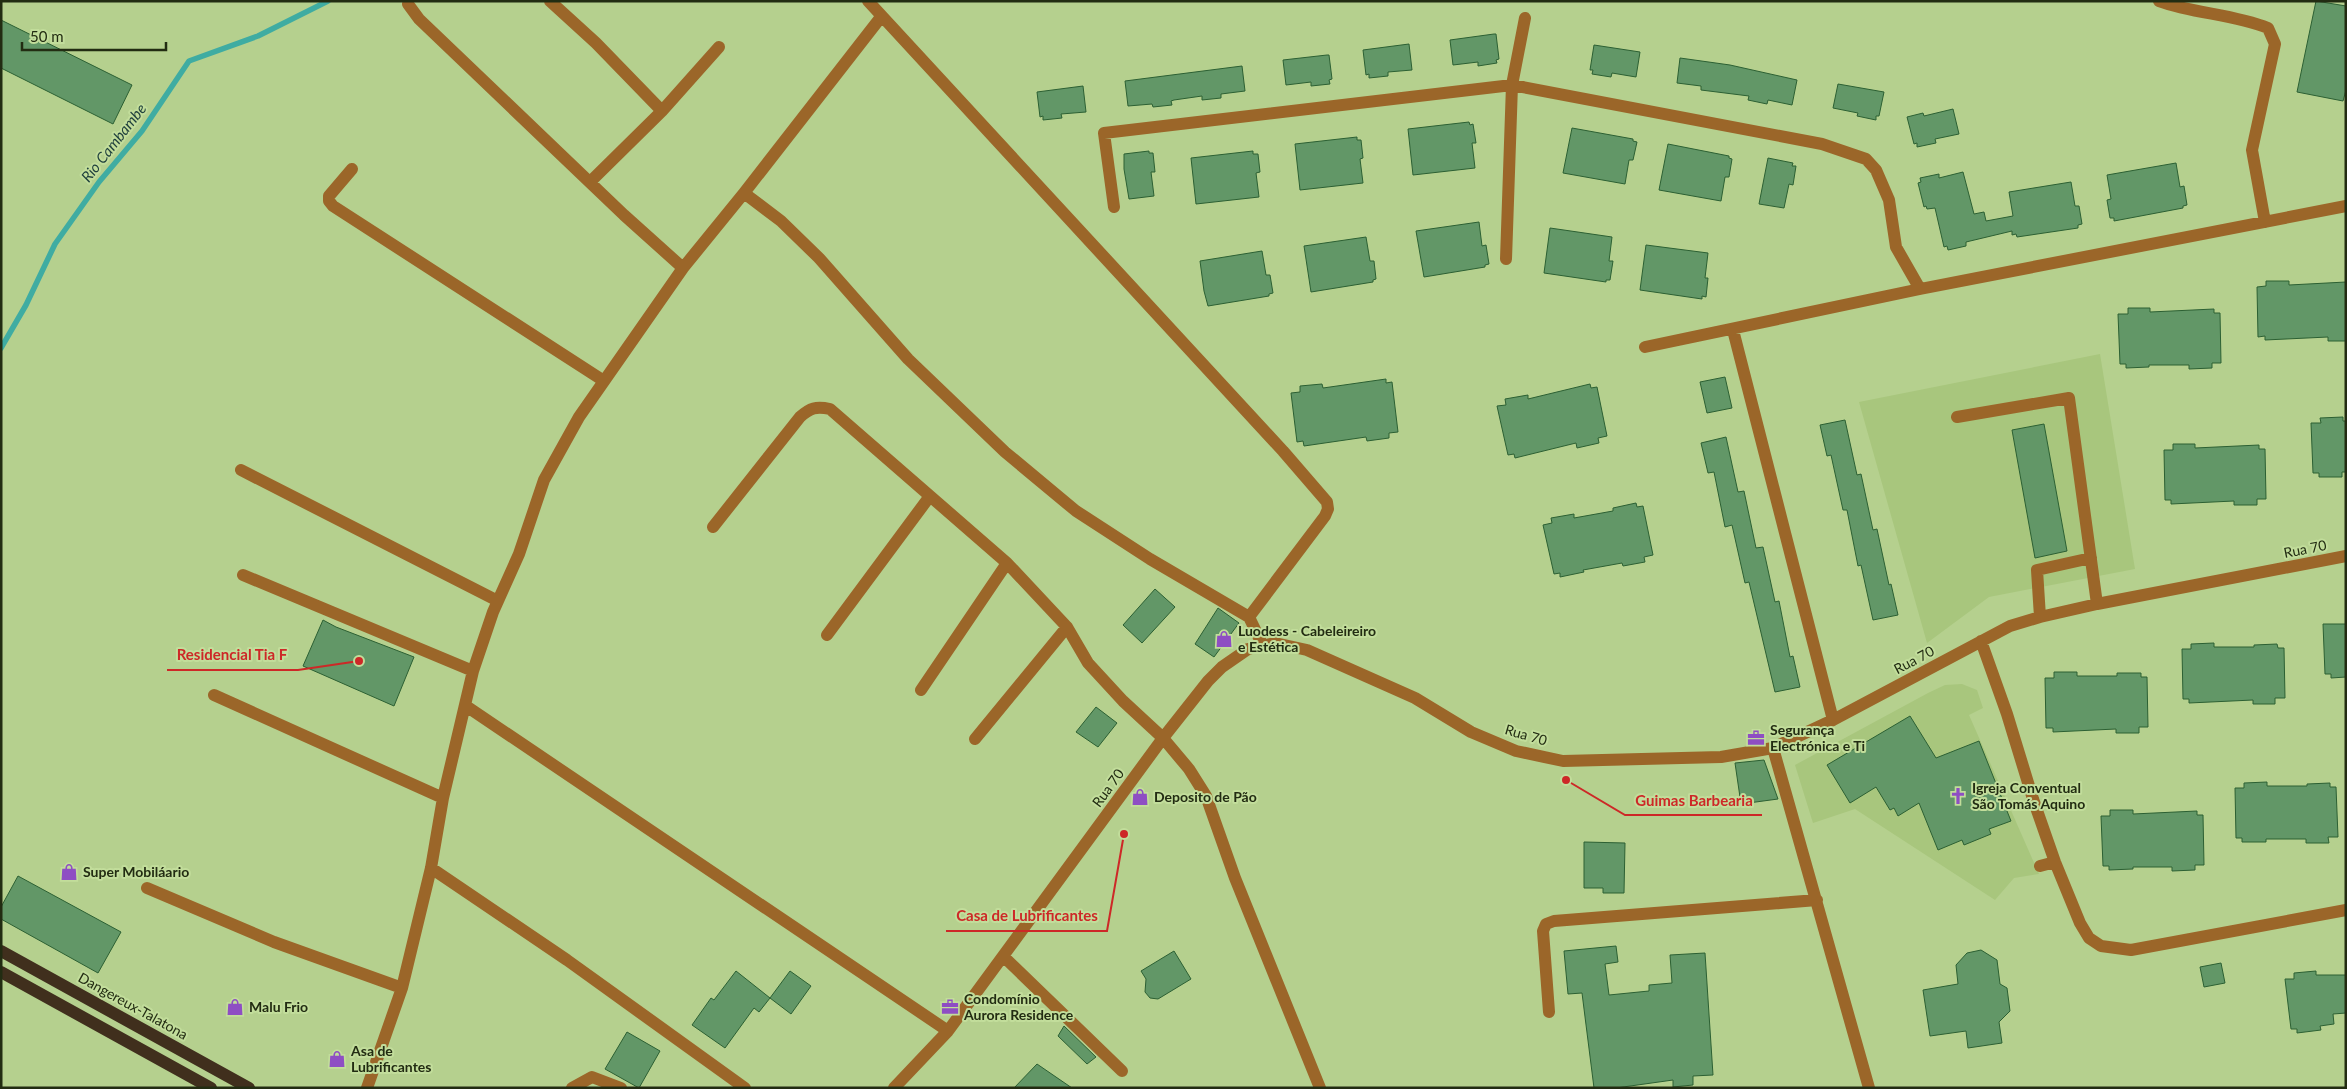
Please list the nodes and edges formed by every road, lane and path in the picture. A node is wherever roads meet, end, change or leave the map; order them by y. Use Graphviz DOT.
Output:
graph roads {
  1 [pos="550,1"];
  2 [pos="2159,1"];
  3 [pos="869,2"];
  4 [pos="408,4"];
  5 [pos="881,17"];
  6 [pos="1525,18"];
  7 [pos="719,47"];
  8 [pos="1512,85"];
  9 [pos="662,111"];
  10 [pos="352,169"];
  11 [pos="590,182"];
  12 [pos="744,193"];
  13 [pos="2346,206"];
  14 [pos="1114,207"];
  15 [pos="2265,222"];
  16 [pos="1506,258"];
  17 [pos="683,268"];
  18 [pos="1920,290"];
  19 [pos="1733,330"];
  20 [pos="1645,347"];
  21 [pos="604,381"];
  22 [pos="1957,417"];
  23 [pos="240,470"];
  24 [pos="930,496"];
  25 [pos="713,527"];
  26 [pos="2346,556"];
  27 [pos="2091,558"];
  28 [pos="1007,563"];
  29 [pos="243,575"];
  30 [pos="498,602"];
  31 [pos="2098,604"];
  32 [pos="1249,617"];
  33 [pos="2040,617"];
  34 [pos="1067,627"];
  35 [pos="827,635"];
  36 [pos="1981,641"];
  37 [pos="1262,644"];
  38 [pos="473,671"];
  39 [pos="921,690"];
  40 [pos="214,694"];
  41 [pos="466,706"];
  42 [pos="1833,720"];
  43 [pos="1163,738"];
  44 [pos="975,739"];
  45 [pos="1773,748"];
  46 [pos="443,798"];
  47 [pos="2055,862"];
  48 [pos="2040,866"];
  49 [pos="431,868"];
  50 [pos="147,888"];
  51 [pos="1817,900"];
  52 [pos="2346,910"];
  53 [pos="1,952"];
  54 [pos="1003,956"];
  55 [pos="1,972"];
  56 [pos="402,988"];
  57 [pos="1549,1012"];
  58 [pos="948,1031"];
  59 [pos="1122,1071"];
  60 [pos="211,1088"];
  61 [pos="249,1088"];
  62 [pos="367,1088"];
  63 [pos="572,1088"];
  64 [pos="621,1088"];
  65 [pos="745,1088"];
  66 [pos="894,1088"];
  67 [pos="1320,1088"];
  68 [pos="1869,1088"];
  1 -- 9 [label="street"];
  2 -- 15 [label="street"];
  3 -- 5 [label="street"];
  4 -- 11 [label="street"];
  5 -- 12 [label="street"];
  5 -- 32 [label="street"];
  6 -- 8 [label="street"];
  7 -- 9 [label="street"];
  8 -- 14 [label="street"];
  8 -- 16 [label="street"];
  8 -- 18 [label="street"];
  9 -- 11 [label="street"];
  10 -- 21 [label="street"];
  11 -- 17 [label="street"];
  12 -- 17 [label="street"];
  12 -- 32 [label="street"];
  13 -- 15 [label="street"];
  15 -- 18 [label="street"];
  17 -- 21 [label="street"];
  18 -- 19 [label="street"];
  19 -- 20 [label="street"];
  19 -- 42 [label="street"];
  21 -- 30 [label="street"];
  22 -- 27 [label="street"];
  23 -- 30 [label="street"];
  24 -- 25 [label="street"];
  24 -- 28 [label="street"];
  24 -- 35 [label="street"];
  26 -- 31 [label="street, Rua 70"];
  27 -- 31 [label="street"];
  27 -- 33 [label="street"];
  28 -- 34 [label="street"];
  28 -- 39 [label="street"];
  29 -- 38 [label="street"];
  30 -- 38 [label="street"];
  31 -- 33 [label="street, Rua 70"];
  32 -- 37 [label="street"];
  33 -- 36 [label="street, Rua 70"];
  34 -- 43 [label="street"];
  34 -- 44 [label="street"];
  36 -- 42 [label="street, Rua 70"];
  36 -- 47 [label="street"];
  37 -- 43 [label="street, Rua 70"];
  37 -- 45 [label="street, Rua 70"];
  38 -- 41 [label="street"];
  40 -- 46 [label="street"];
  41 -- 46 [label="street"];
  41 -- 58 [label="street"];
  42 -- 45 [label="street, Rua 70"];
  43 -- 54 [label="street, Rua 70"];
  43 -- 67 [label="street"];
  45 -- 51 [label="street"];
  46 -- 49 [label="street"];
  47 -- 48 [label="street"];
  47 -- 52 [label="street"];
  49 -- 56 [label="street"];
  49 -- 65 [label="street"];
  50 -- 56 [label="street"];
  51 -- 57 [label="street"];
  51 -- 68 [label="street"];
  53 -- 61 [label="main road, Dangereux-Talatona"];
  54 -- 58 [label="street, Rua 70"];
  54 -- 59 [label="street"];
  55 -- 60 [label="main road"];
  56 -- 62 [label="street"];
  58 -- 66 [label="street, Rua 70"];
  63 -- 64 [label="street"];
}
